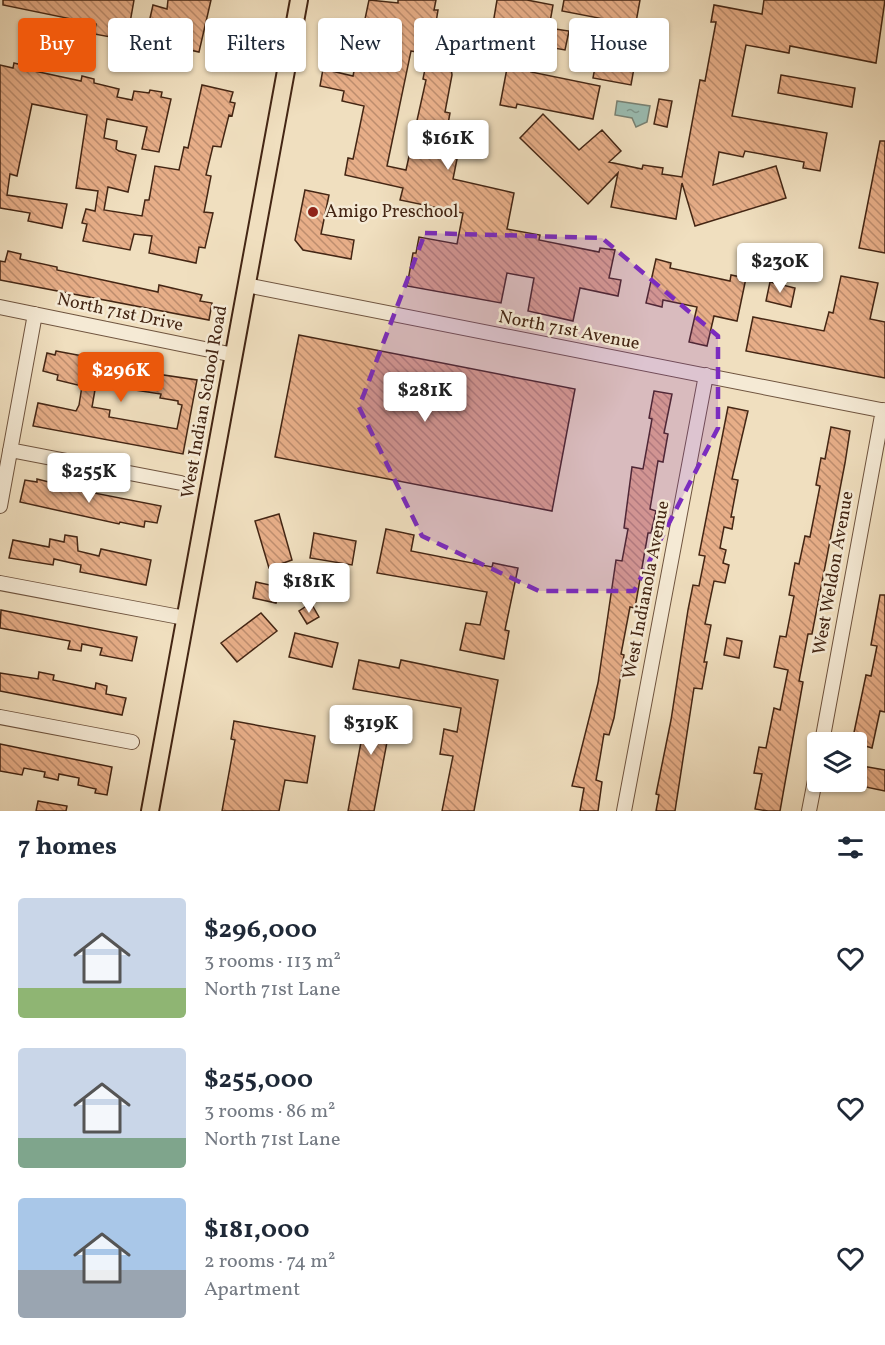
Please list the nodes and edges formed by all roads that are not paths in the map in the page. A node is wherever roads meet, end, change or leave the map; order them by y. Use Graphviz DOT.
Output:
graph roads {
  1 [pos="299,0"];
  2 [pos="246,285"];
  3 [pos="0,307"];
  4 [pos="35,314"];
  5 [pos="234,355"];
  6 [pos="706,375"];
  7 [pos="884,410"];
  8 [pos="10,450"];
  9 [pos="181,483"];
  10 [pos="0,506"];
  11 [pos="0,583"];
  12 [pos="185,618"];
  13 [pos="0,717"];
  14 [pos="824,732"];
  15 [pos="132,742"];
  16 [pos="813,792"];
  17 [pos="150,811"];
  18 [pos="624,811"];
  19 [pos="809,811"];
  1 -- 2 [label="main road, West Indian School Road"];
  2 -- 5 [label="main road, West Indian School Road"];
  2 -- 6 [label="street, North 71st Avenue"];
  3 -- 4 [label="street, North 71st Drive"];
  4 -- 5 [label="street, North 71st Drive"];
  4 -- 8 [label="street"];
  5 -- 12 [label="main road, West Indian School Road"];
  6 -- 7 [label="street, North 71st Avenue"];
  6 -- 18 [label="street, West Indianola Avenue"];
  7 -- 14 [label="street, West Weldon Avenue"];
  8 -- 9 [label="street"];
  8 -- 10 [label="street"];
  11 -- 12 [label="street"];
  12 -- 17 [label="main road, West Indian School Road"];
  13 -- 15 [label="street"];
  16 -- 19 [label="street"];
}
